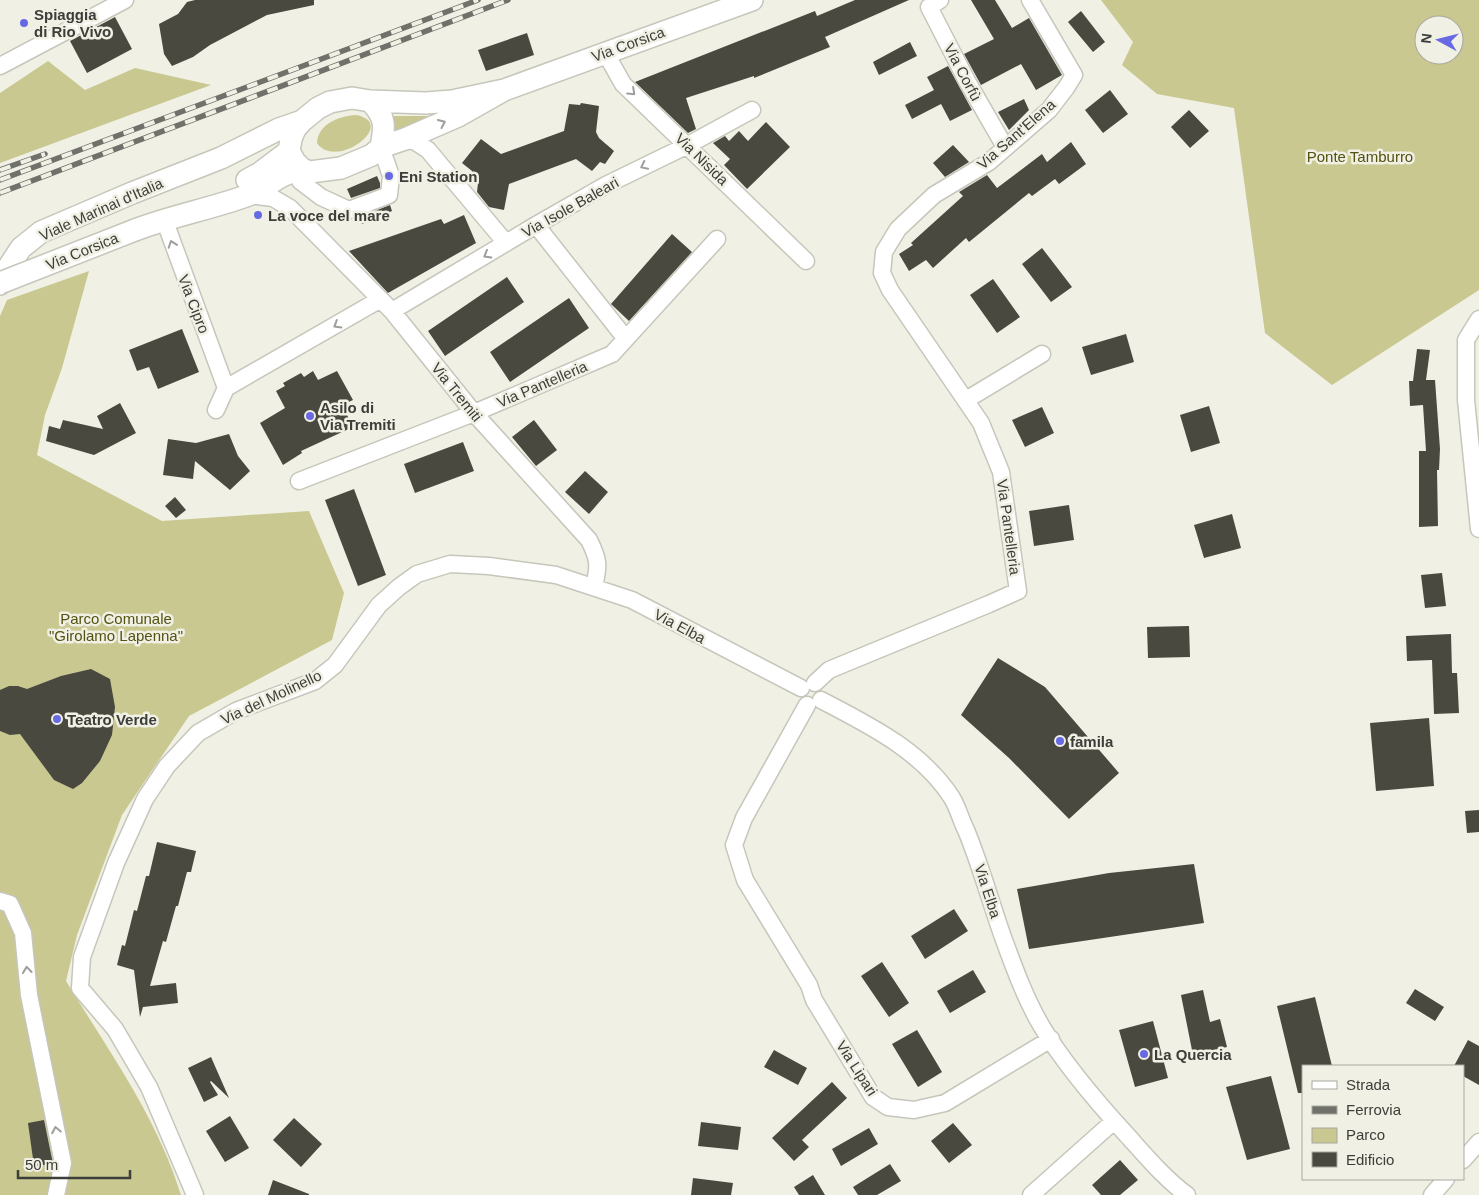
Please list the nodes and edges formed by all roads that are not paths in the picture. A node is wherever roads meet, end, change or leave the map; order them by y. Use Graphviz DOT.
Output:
graph roads {
  1 [pos="124,0"];
  2 [pos="752,0"];
  3 [pos="940,0"];
  4 [pos="1030,0"];
  5 [pos="605,52"];
  6 [pos="0,66"];
  7 [pos="504,90"];
  8 [pos="370,101"];
  9 [pos="752,110"];
  10 [pos="302,121"];
  11 [pos="405,139"];
  12 [pos="688,145"];
  13 [pos="381,147"];
  14 [pos="1005,148"];
  15 [pos="289,151"];
  16 [pos="248,153"];
  17 [pos="221,158"];
  18 [pos="260,173"];
  19 [pos="304,174"];
  20 [pos="249,195"];
  21 [pos="290,208"];
  22 [pos="164,219"];
  23 [pos="536,225"];
  24 [pos="717,239"];
  25 [pos="506,244"];
  26 [pos="806,261"];
  27 [pos="882,272"];
  28 [pos="0,284"];
  29 [pos="379,300"];
  30 [pos="392,311"];
  31 [pos="1479,319"];
  32 [pos="626,339"];
  33 [pos="1042,354"];
  34 [pos="226,388"];
  35 [pos="966,400"];
  36 [pos="216,410"];
  37 [pos="474,413"];
  38 [pos="299,481"];
  39 [pos="1479,529"];
  40 [pos="594,587"];
  41 [pos="613,593"];
  42 [pos="808,685"];
  43 [pos="814,703"];
  44 [pos="0,901"];
  45 [pos="1051,1039"];
  46 [pos="1114,1121"];
  47 [pos="1479,1142"];
  48 [pos="1464,1159"];
  49 [pos="1445,1180"];
  50 [pos="56,1195"];
  51 [pos="195,1195"];
  52 [pos="1031,1195"];
  53 [pos="1187,1195"];
  54 [pos="1432,1195"];
  1 -- 6 [label="street"];
  2 -- 5 [label="main road, Via Corsica"];
  3 -- 14 [label="street, Via Corfù"];
  4 -- 14 [label="street, Via Sant'Elena"];
  5 -- 7 [label="main road, Via Corsica"];
  5 -- 12 [label="street, Via Nisida, one-way"];
  7 -- 8 [label="main road, Via Corsica"];
  11 -- 7 [label="main road, Via Corsica, one-way"];
  8 -- 10 [label="main road, Via Corsica"];
  8 -- 13 [label="main road"];
  9 -- 12 [label="street, Via Isole Baleari"];
  10 -- 15 [label="main road, Via Corsica"];
  10 -- 17 [label="main road, Viale Marinai d'Italia"];
  11 -- 13 [label="main road, Via Corsica"];
  11 -- 25 [label="street"];
  12 -- 23 [label="street, Via Isole Baleari, one-way"];
  12 -- 26 [label="street, Via Nisida"];
  13 -- 19 [label="main road, Via Corsica"];
  13 -- 19 [label="street"];
  14 -- 27 [label="street, Via Sant'Elena"];
  15 -- 16 [label="main road, Viale Marinai d'Italia"];
  15 -- 18 [label="main road, Via Corsica"];
  15 -- 19 [label="main road"];
  16 -- 17 [label="main road, Viale Marinai d'Italia"];
  16 -- 18 [label="main road"];
  17 -- 28 [label="main road, Viale Marinai d'Italia"];
  18 -- 22 [label="main road, Via Corsica"];
  19 -- 20 [label="main road, Via Corsica"];
  19 -- 21 [label="street"];
  20 -- 21 [label="street, Via Tremiti"];
  20 -- 22 [label="main road, Via Corsica"];
  21 -- 29 [label="street, Via Tremiti"];
  22 -- 28 [label="main road, Via Corsica, bridge"];
  34 -- 22 [label="street, Via Cipro, one-way"];
  23 -- 25 [label="street, Via Isole Baleari"];
  23 -- 32 [label="street"];
  24 -- 32 [label="street, Via Pantelleria"];
  25 -- 30 [label="street, Via Isole Baleari, one-way"];
  27 -- 35 [label="street, Via Pantelleria"];
  29 -- 30 [label="street, Via Tremiti"];
  29 -- 34 [label="street, one-way"];
  30 -- 37 [label="street, Via Tremiti"];
  31 -- 39 [label="street"];
  32 -- 37 [label="street, Via Pantelleria"];
  33 -- 35 [label="street"];
  34 -- 36 [label="street"];
  35 -- 42 [label="street, Via Pantelleria"];
  37 -- 38 [label="street, Via Pantelleria"];
  37 -- 40 [label="street, Via Tremiti"];
  40 -- 41 [label="street, Via del Molinello"];
  40 -- 51 [label="street, Via del Molinello"];
  41 -- 42 [label="street, Via Elba"];
  42 -- 43 [label="street"];
  43 -- 45 [label="street, Via Elba"];
  43 -- 45 [label="street, Via Lipari"];
  50 -- 44 [label="street, one-way"];
  45 -- 46 [label="street, Via Elba"];
  46 -- 52 [label="street"];
  46 -- 53 [label="street, Via Elba"];
  47 -- 48 [label="street"];
  49 -- 54 [label="street"];
}
